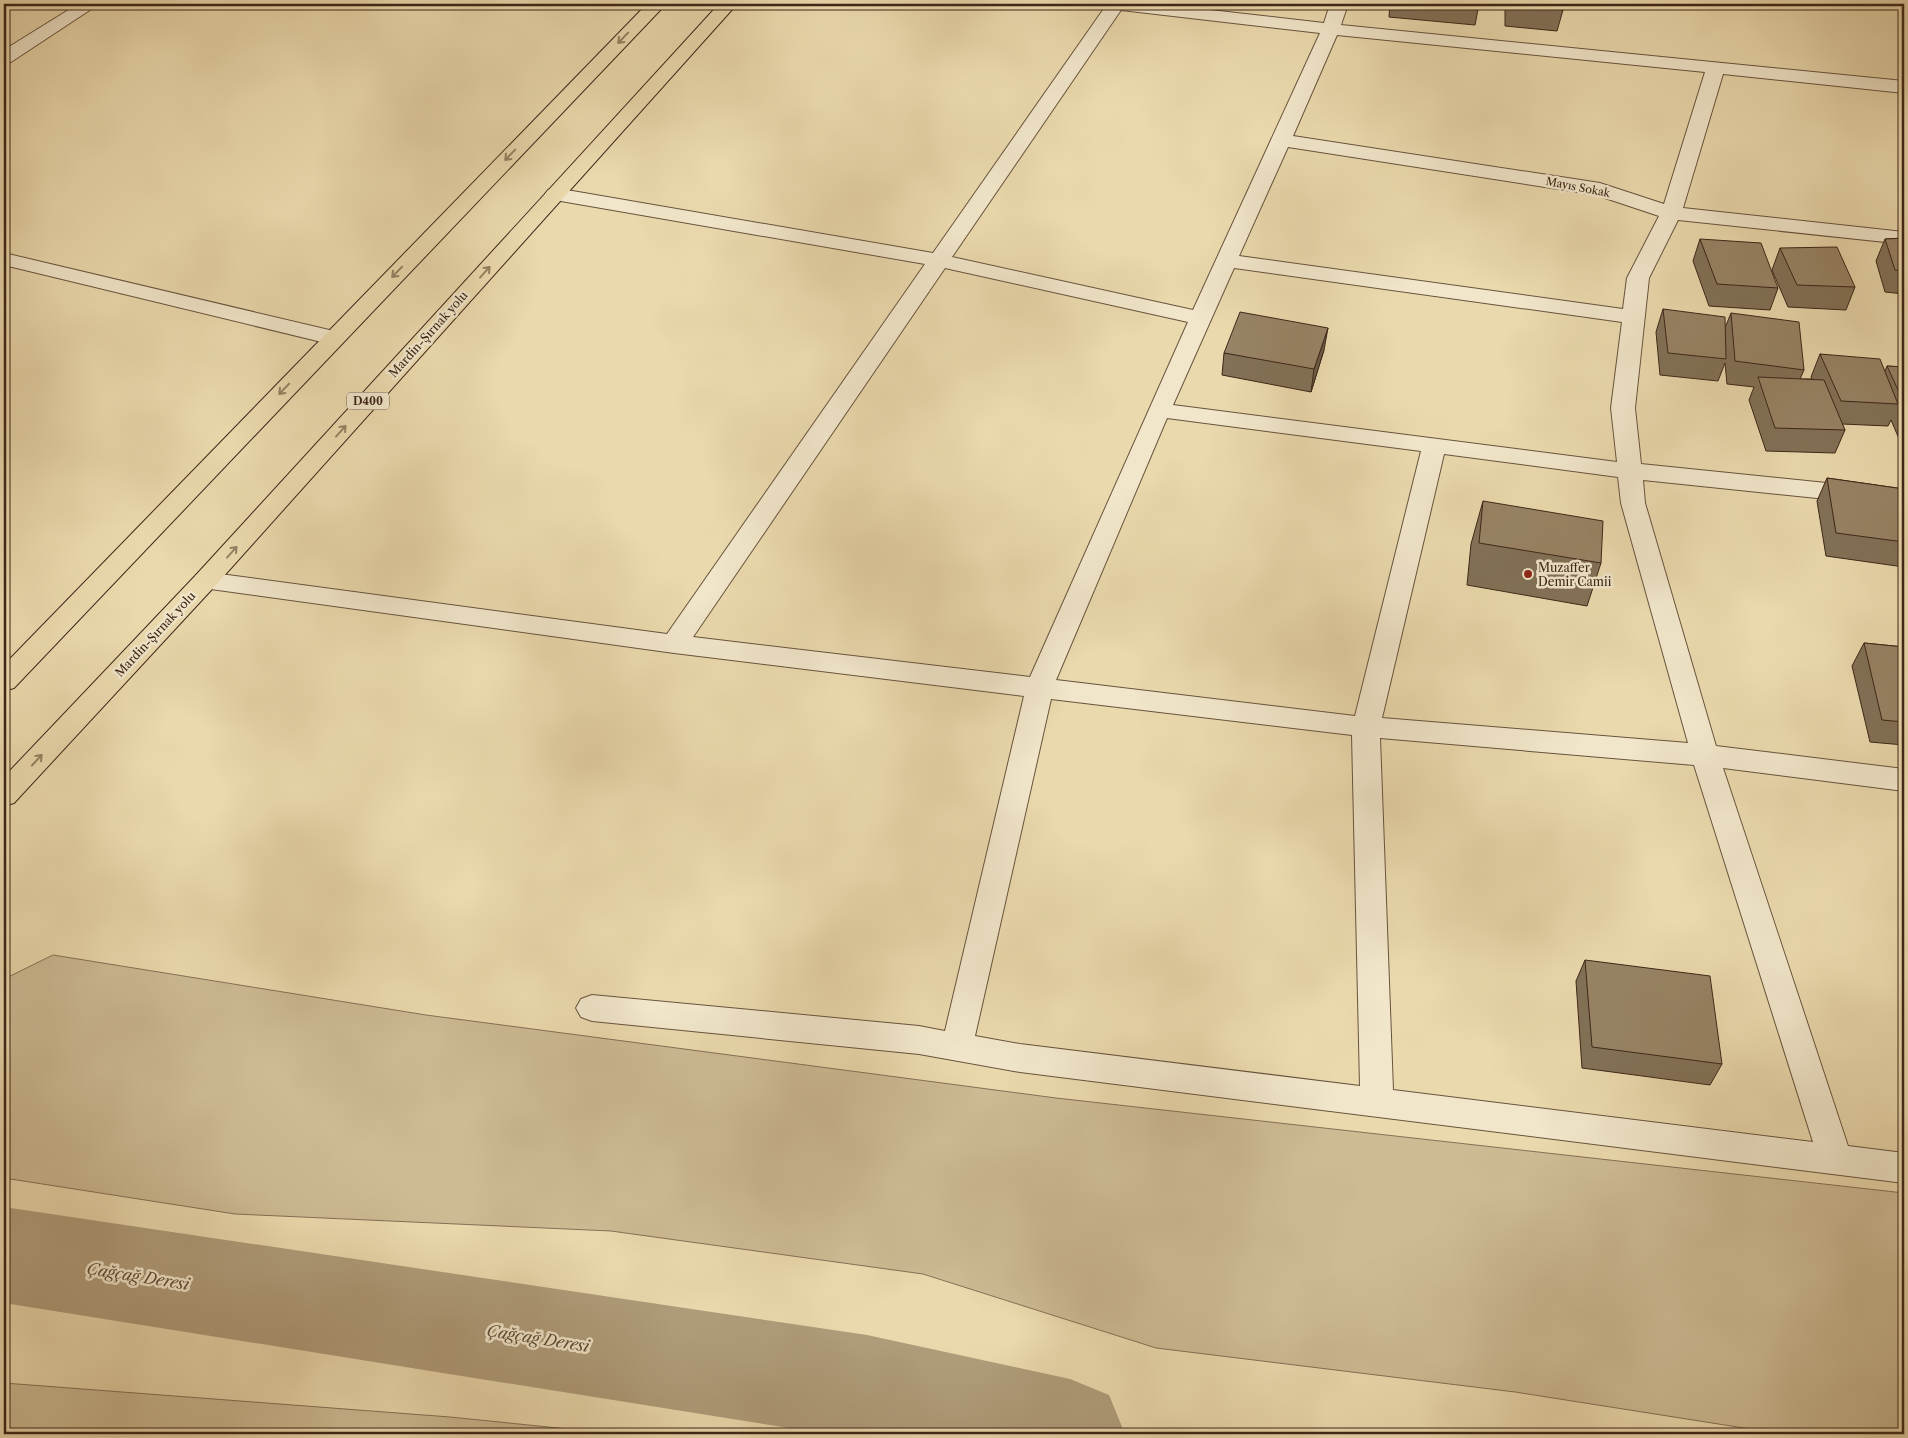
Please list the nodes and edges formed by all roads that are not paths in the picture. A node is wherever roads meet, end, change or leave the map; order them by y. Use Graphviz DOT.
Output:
graph roads {
  1 [pos="90,4"];
  2 [pos="657,4"];
  3 [pos="728,4"];
  4 [pos="1112,4"];
  5 [pos="1116,4"];
  6 [pos="1339,4"];
  7 [pos="1331,30"];
  8 [pos="4,58"];
  9 [pos="1715,69"];
  10 [pos="1904,87"];
  11 [pos="1281,140"];
  12 [pos="555,194"];
  13 [pos="1671,212"];
  14 [pos="1904,238"];
  15 [pos="4,259"];
  16 [pos="939,260"];
  17 [pos="1226,261"];
  18 [pos="1634,317"];
  19 [pos="1200,318"];
  20 [pos="334,338"];
  21 [pos="1159,410"];
  22 [pos="1434,446"];
  23 [pos="1630,471"];
  24 [pos="1904,499"];
  25 [pos="205,581"];
  26 [pos="674,644"];
  27 [pos="4,681"];
  28 [pos="1040,686"];
  29 [pos="1366,727"];
  30 [pos="1705,755"];
  31 [pos="1904,780"];
  32 [pos="4,795"];
  33 [pos="592,1008"];
  34 [pos="957,1047"];
  35 [pos="1377,1102"];
  36 [pos="1836,1160"];
  37 [pos="1904,1168"];
  1 -- 8 [label="street"];
  2 -- 20 [label="highway, one-way"];
  3 -- 12 [label="highway, Mardin-Şırnak yolu / D400"];
  4 -- 5 [label="street"];
  5 -- 7 [label="street"];
  5 -- 16 [label="street"];
  6 -- 7 [label="street"];
  7 -- 9 [label="street"];
  7 -- 11 [label="street"];
  9 -- 10 [label="street"];
  9 -- 13 [label="street"];
  11 -- 13 [label="street, Mayıs Sokak"];
  11 -- 17 [label="street"];
  12 -- 16 [label="street"];
  25 -- 12 [label="highway, Mardin-Şırnak yolu / D400, one-way"];
  13 -- 14 [label="street, Mayıs Sokak"];
  13 -- 18 [label="street"];
  15 -- 20 [label="street"];
  16 -- 19 [label="street"];
  16 -- 26 [label="street"];
  17 -- 18 [label="street"];
  17 -- 19 [label="street"];
  18 -- 23 [label="street"];
  19 -- 21 [label="street"];
  20 -- 27 [label="highway, one-way"];
  21 -- 22 [label="street"];
  21 -- 28 [label="street"];
  22 -- 23 [label="street"];
  22 -- 29 [label="street"];
  23 -- 24 [label="street"];
  23 -- 30 [label="street"];
  25 -- 26 [label="street"];
  32 -- 25 [label="highway, Mardin-Şırnak yolu / D400, one-way"];
  26 -- 28 [label="street"];
  28 -- 29 [label="street"];
  28 -- 34 [label="street"];
  29 -- 30 [label="street"];
  29 -- 35 [label="street"];
  30 -- 31 [label="street"];
  30 -- 36 [label="street"];
  33 -- 34 [label="street"];
  34 -- 35 [label="street"];
  35 -- 36 [label="street"];
  36 -- 37 [label="street"];
}
